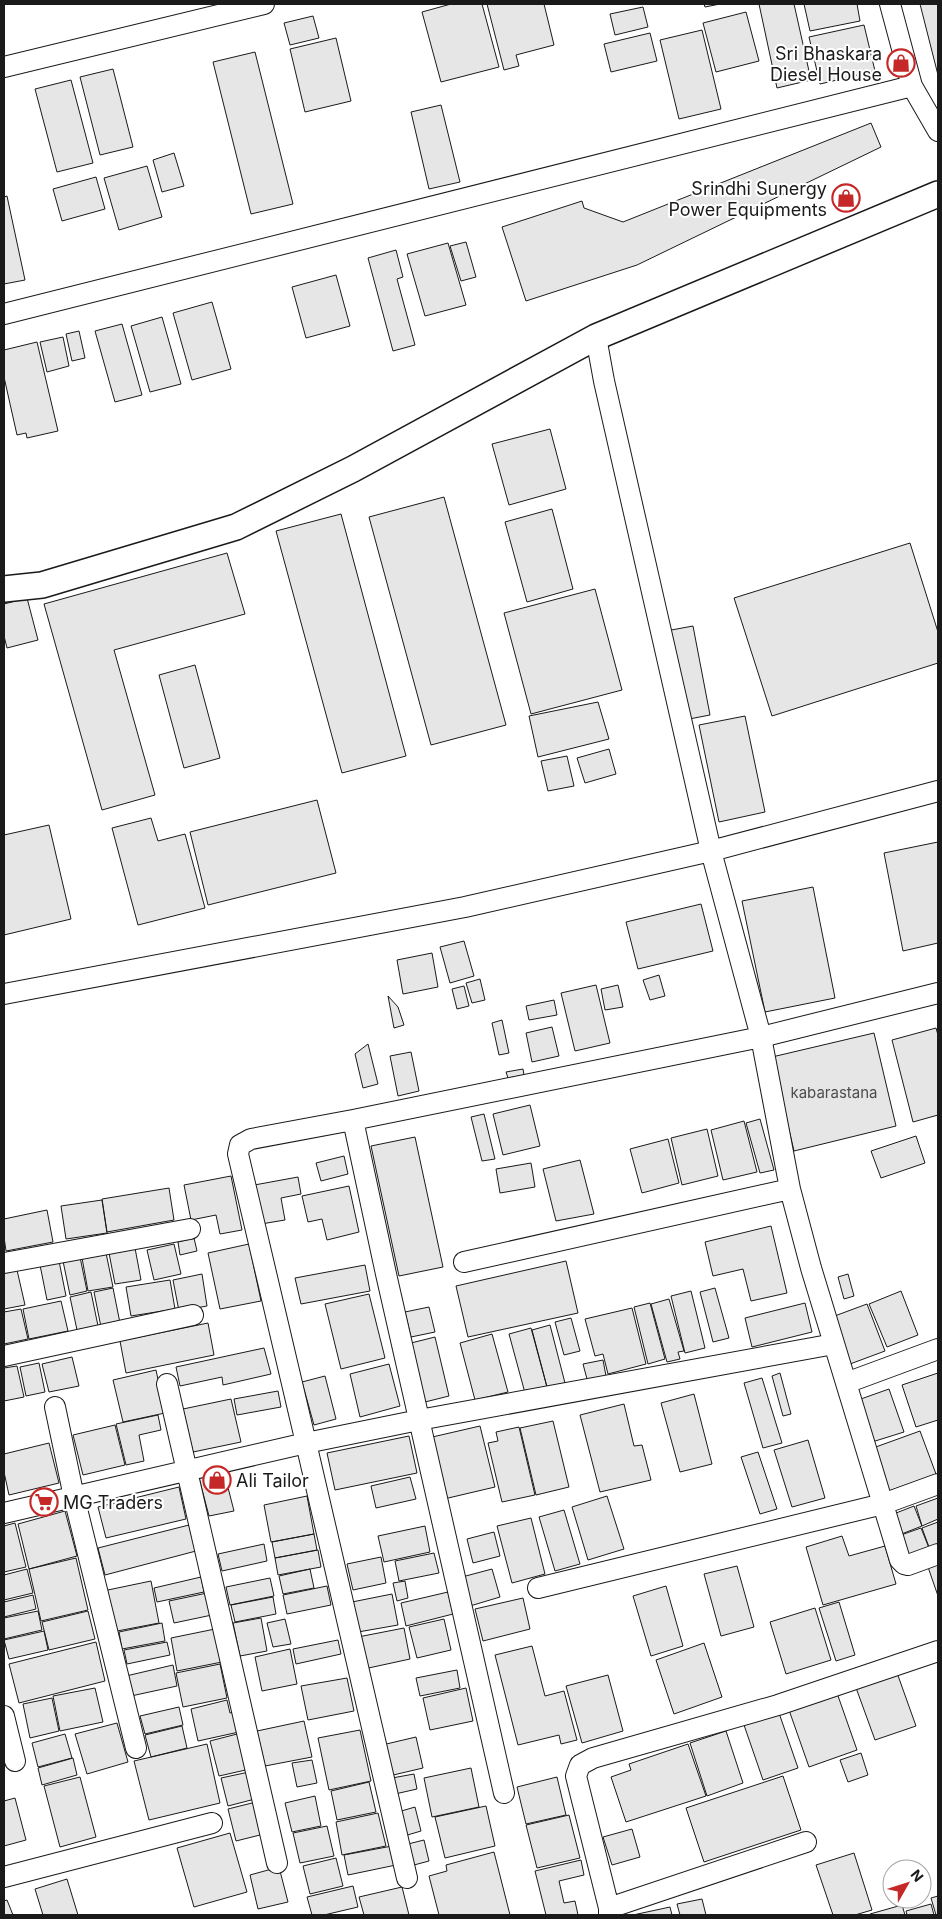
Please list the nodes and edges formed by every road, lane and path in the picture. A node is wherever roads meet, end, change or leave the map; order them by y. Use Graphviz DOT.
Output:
graph roads {
  1 [pos="264,4"];
  2 [pos="890,4"];
  3 [pos="4,67"];
  4 [pos="912,86"];
  5 [pos="938,131"];
  6 [pos="938,194"];
  7 [pos="4,314"];
  8 [pos="596,338"];
  9 [pos="4,589"];
  10 [pos="938,790"];
  11 [pos="711,851"];
  12 [pos="938,993"];
  13 [pos="4,994"];
  14 [pos="761,1037"];
  15 [pos="353,1120"];
  16 [pos="790,1189"];
  17 [pos="190,1229"];
  18 [pos="464,1262"];
  19 [pos="4,1263"];
  20 [pos="193,1315"];
  21 [pos="834,1344"];
  22 [pos="938,1349"];
  23 [pos="4,1356"];
  24 [pos="846,1383"];
  25 [pos="167,1384"];
  26 [pos="55,1407"];
  27 [pos="420,1420"];
  28 [pos="306,1443"];
  29 [pos="186,1470"];
  30 [pos="938,1484"];
  31 [pos="74,1497"];
  32 [pos="883,1504"];
  33 [pos="4,1513"];
  34 [pos="938,1554"];
  35 [pos="538,1588"];
  36 [pos="938,1651"];
  37 [pos="4,1716"];
  38 [pos="136,1748"];
  39 [pos="15,1761"];
  40 [pos="504,1793"];
  41 [pos="212,1823"];
  42 [pos="806,1842"];
  43 [pos="277,1863"];
  44 [pos="4,1878"];
  45 [pos="407,1878"];
  46 [pos="609,1912"];
  1 -- 3 [label="street"];
  2 -- 4 [label="street"];
  4 -- 5 [label="street"];
  4 -- 7 [label="street"];
  6 -- 8 [label="street"];
  8 -- 9 [label="street"];
  8 -- 11 [label="street"];
  10 -- 11 [label="street"];
  11 -- 13 [label="street"];
  11 -- 14 [label="street"];
  12 -- 14 [label="street"];
  14 -- 15 [label="street"];
  14 -- 16 [label="street"];
  15 -- 27 [label="street"];
  15 -- 28 [label="street"];
  16 -- 18 [label="street"];
  16 -- 21 [label="street"];
  17 -- 19 [label="street"];
  20 -- 23 [label="street"];
  21 -- 24 [label="street"];
  21 -- 27 [label="street"];
  22 -- 24 [label="street"];
  24 -- 32 [label="street"];
  25 -- 29 [label="street"];
  26 -- 31 [label="street"];
  27 -- 28 [label="street"];
  27 -- 40 [label="street"];
  28 -- 29 [label="street"];
  28 -- 45 [label="street"];
  29 -- 31 [label="street"];
  29 -- 43 [label="street"];
  30 -- 32 [label="street"];
  31 -- 33 [label="street"];
  31 -- 38 [label="street"];
  32 -- 34 [label="street"];
  32 -- 35 [label="street"];
  36 -- 46 [label="street"];
  37 -- 39 [label="street"];
  41 -- 44 [label="street"];
  42 -- 46 [label="street"];
}
